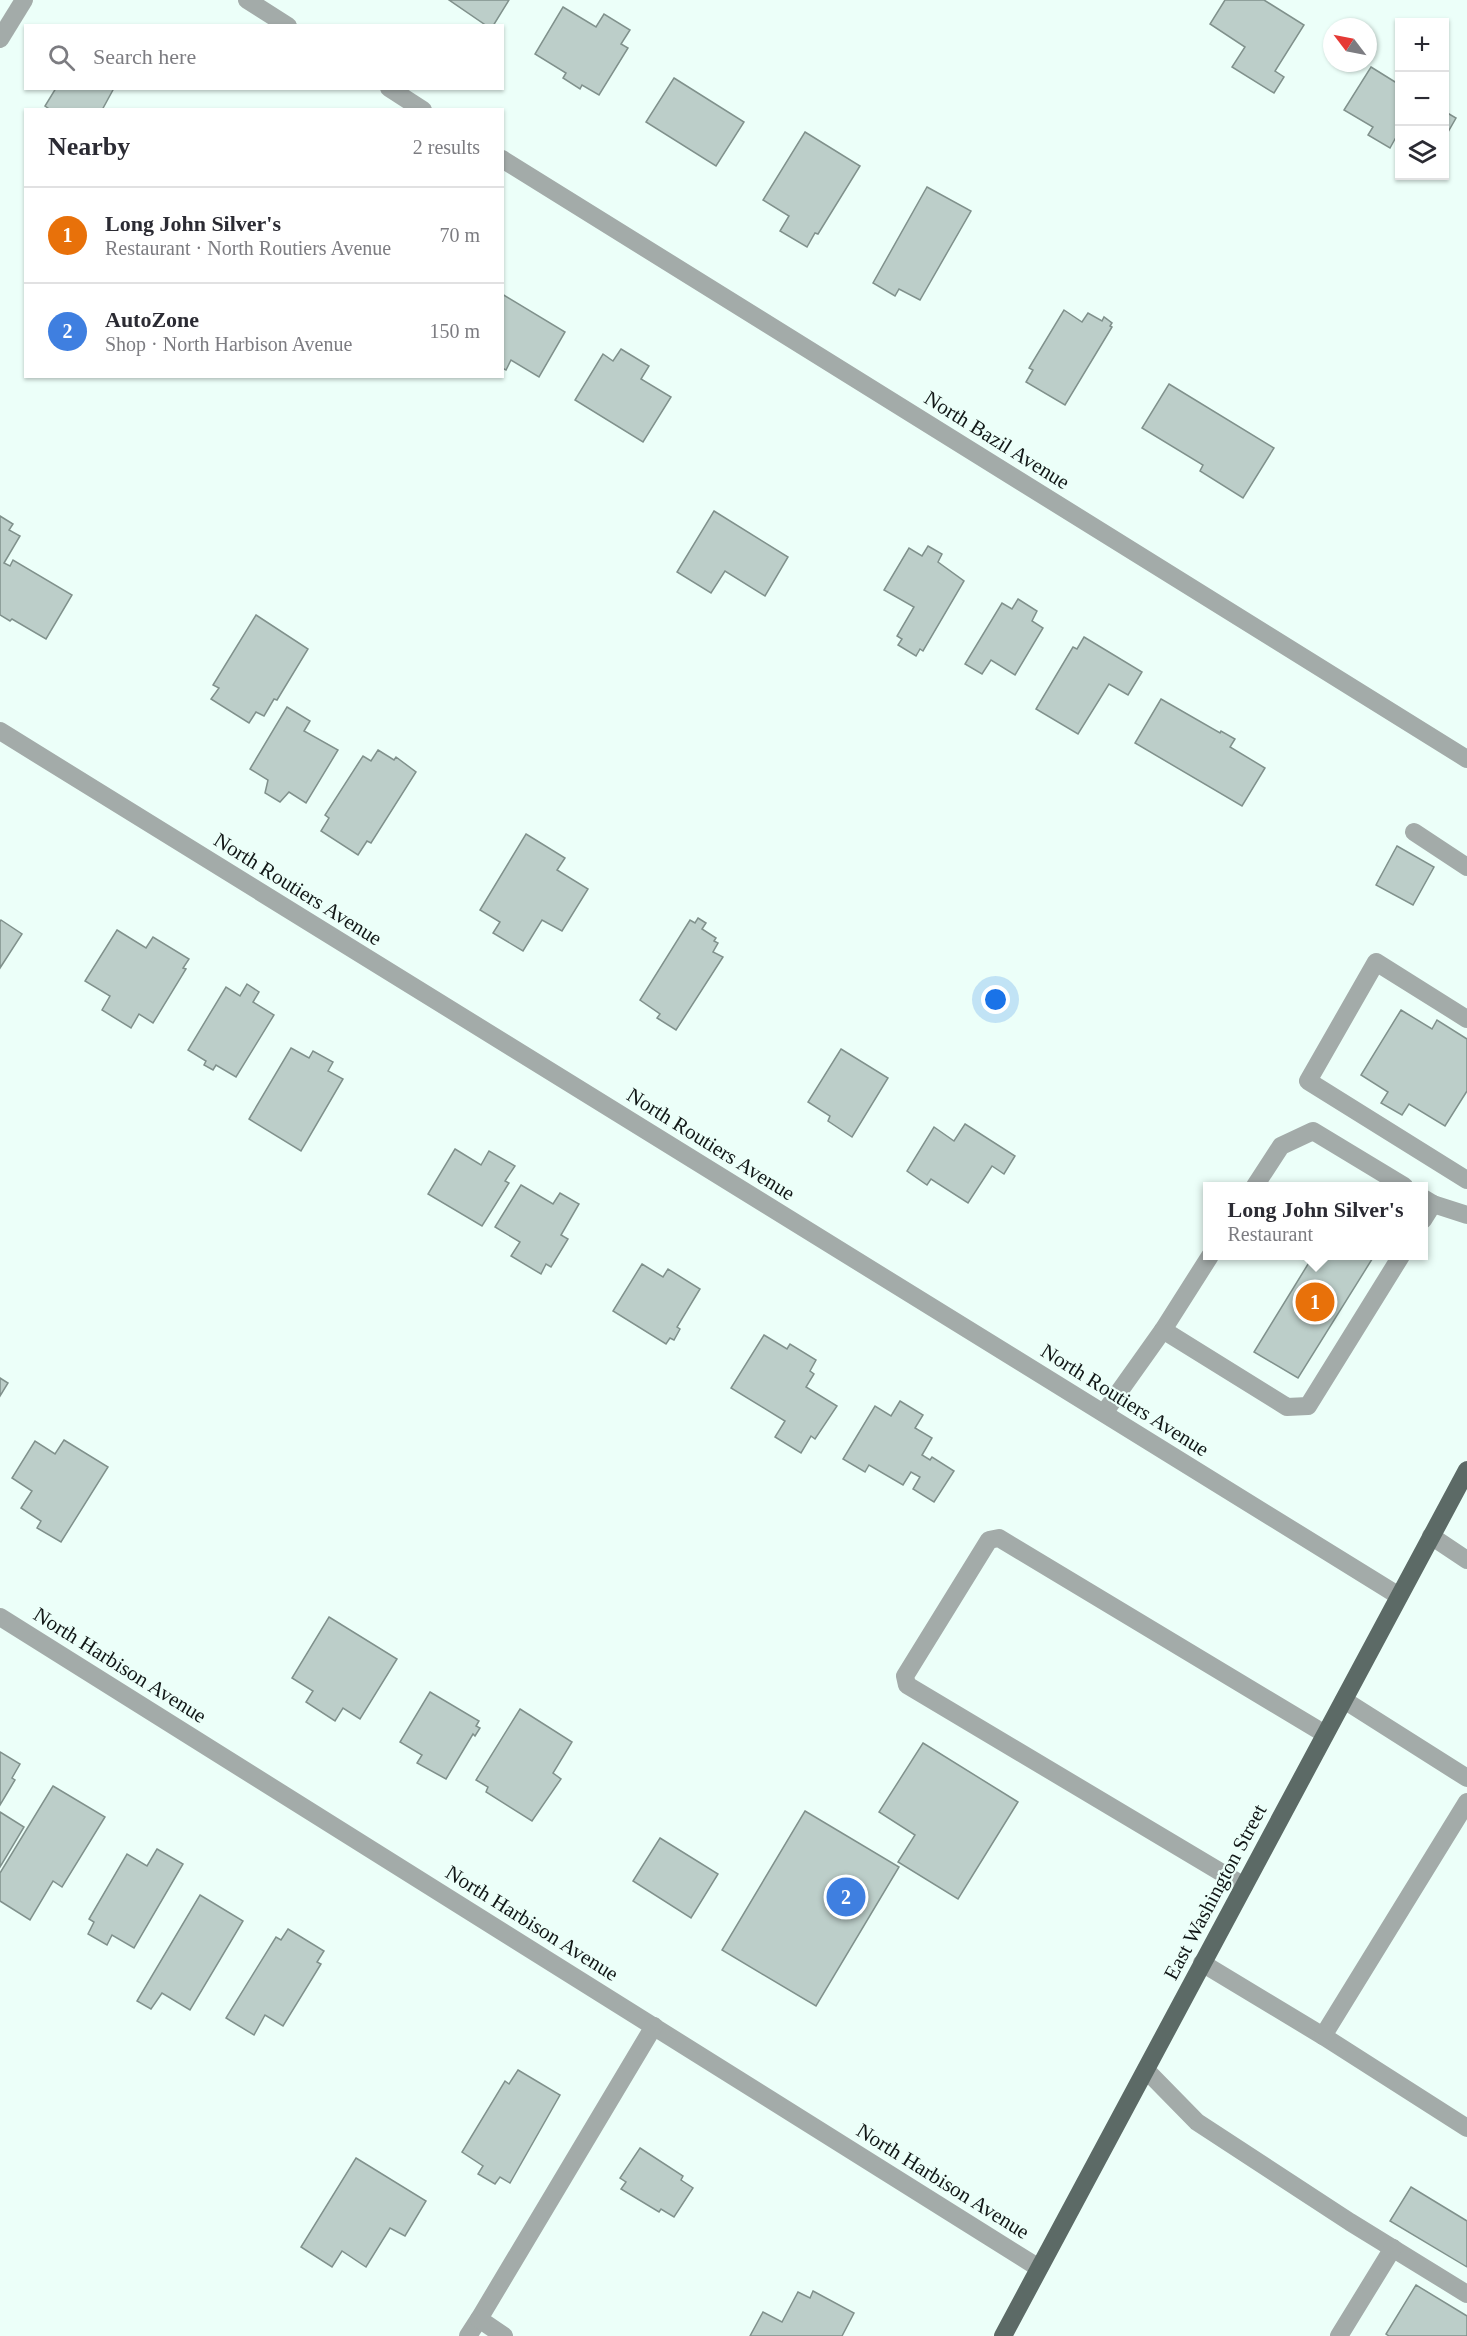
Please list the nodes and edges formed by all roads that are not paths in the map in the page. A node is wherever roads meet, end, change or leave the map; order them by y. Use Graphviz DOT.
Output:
graph roads {
  1 [pos="24,0"];
  2 [pos="247,0"];
  3 [pos="285,24"];
  4 [pos="0,39"];
  5 [pos="392,90"];
  6 [pos="420,108"];
  7 [pos="504,160"];
  8 [pos="0,731"];
  9 [pos="1467,759"];
  10 [pos="1414,832"];
  11 [pos="1467,867"];
  12 [pos="1467,1019"];
  13 [pos="1467,1180"];
  14 [pos="1258,1182"];
  15 [pos="1397,1182"];
  16 [pos="1428,1201"];
  17 [pos="1467,1215"];
  18 [pos="1207,1260"];
  19 [pos="1399,1260"];
  20 [pos="1163,1330"];
  21 [pos="1104,1413"];
  22 [pos="1467,1470"];
  23 [pos="1431,1536"];
  24 [pos="1467,1560"];
  25 [pos="1399,1596"];
  26 [pos="0,1617"];
  27 [pos="1344,1700"];
  28 [pos="1325,1734"];
  29 [pos="1467,1778"];
  30 [pos="1467,1802"];
  31 [pos="1244,1886"];
  32 [pos="1202,1964"];
  33 [pos="654,2026"];
  34 [pos="1323,2036"];
  35 [pos="1146,2070"];
  36 [pos="1467,2128"];
  37 [pos="1393,2248"];
  38 [pos="1039,2268"];
  39 [pos="1467,2294"];
  40 [pos="479,2319"];
  41 [pos="468,2336"];
  42 [pos="504,2336"];
  43 [pos="1003,2336"];
  44 [pos="1339,2336"];
  1 -- 4 [label="street"];
  2 -- 3 [label="street"];
  5 -- 6 [label="street"];
  7 -- 9 [label="street, North Bazil Avenue"];
  8 -- 21 [label="street, North Routiers Avenue"];
  10 -- 11 [label="street"];
  12 -- 13 [label="street"];
  14 -- 15 [label="street"];
  16 -- 17 [label="street"];
  18 -- 20 [label="street"];
  19 -- 20 [label="street"];
  20 -- 21 [label="street"];
  21 -- 25 [label="street, North Routiers Avenue"];
  22 -- 23 [label="main road, East Washington Street"];
  23 -- 24 [label="street"];
  23 -- 25 [label="main road, East Washington Street"];
  25 -- 27 [label="main road, East Washington Street"];
  26 -- 33 [label="street, North Harbison Avenue"];
  27 -- 28 [label="main road, East Washington Street"];
  27 -- 29 [label="street"];
  28 -- 31 [label="main road, East Washington Street"];
  28 -- 31 [label="street"];
  30 -- 34 [label="street"];
  31 -- 32 [label="main road, East Washington Street"];
  32 -- 34 [label="street"];
  32 -- 35 [label="main road, East Washington Street"];
  33 -- 38 [label="street, North Harbison Avenue"];
  33 -- 40 [label="street"];
  34 -- 36 [label="street"];
  35 -- 37 [label="street"];
  35 -- 38 [label="main road, East Washington Street"];
  37 -- 39 [label="street"];
  37 -- 44 [label="street"];
  38 -- 43 [label="main road, East Washington Street"];
  40 -- 41 [label="street"];
  40 -- 42 [label="street"];
}
